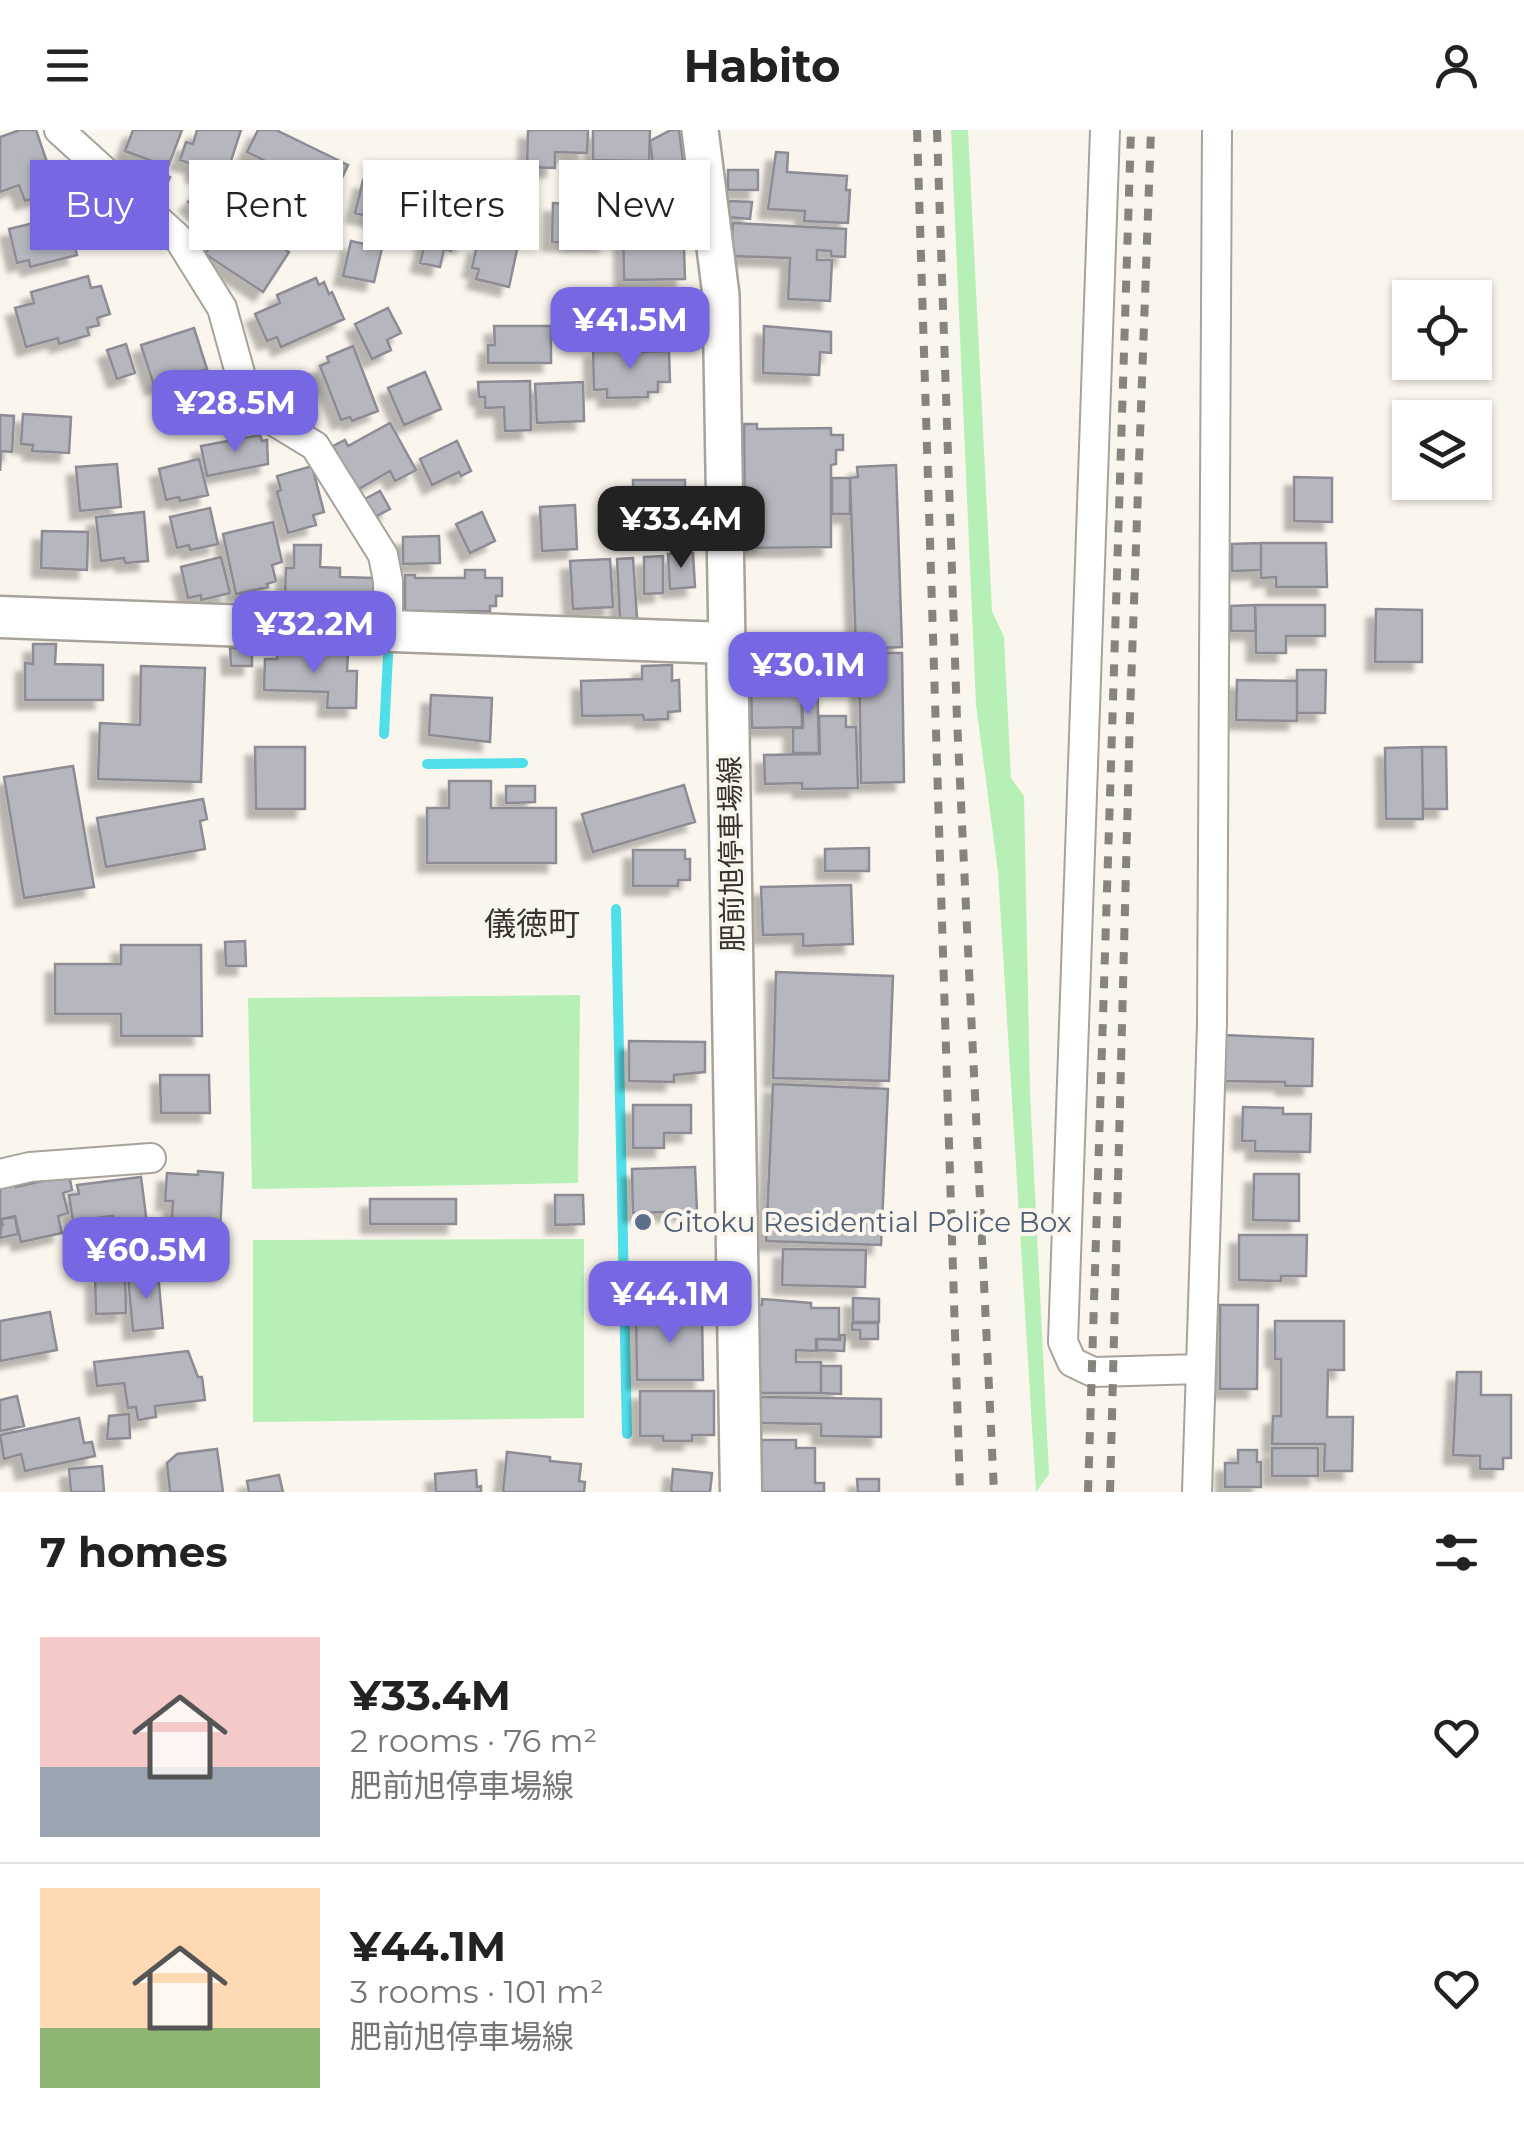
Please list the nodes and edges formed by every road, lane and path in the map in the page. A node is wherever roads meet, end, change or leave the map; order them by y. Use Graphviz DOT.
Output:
graph roads {
  1 [pos="59,130"];
  2 [pos="700,130"];
  3 [pos="1106,130"];
  4 [pos="1217,130"];
  5 [pos="0,617"];
  6 [pos="388,633"];
  7 [pos="727,642"];
  8 [pos="152,1158"];
  9 [pos="0,1174"];
  10 [pos="1201,1369"];
  11 [pos="741,1492"];
  12 [pos="1197,1492"];
  1 -- 6 [label="street"];
  2 -- 7 [label="street"];
  3 -- 10 [label="street"];
  4 -- 10 [label="street"];
  5 -- 6 [label="main road"];
  6 -- 7 [label="main road"];
  7 -- 11 [label="main road, 肥前旭停車場線"];
  8 -- 9 [label="street"];
  10 -- 12 [label="street"];
}
